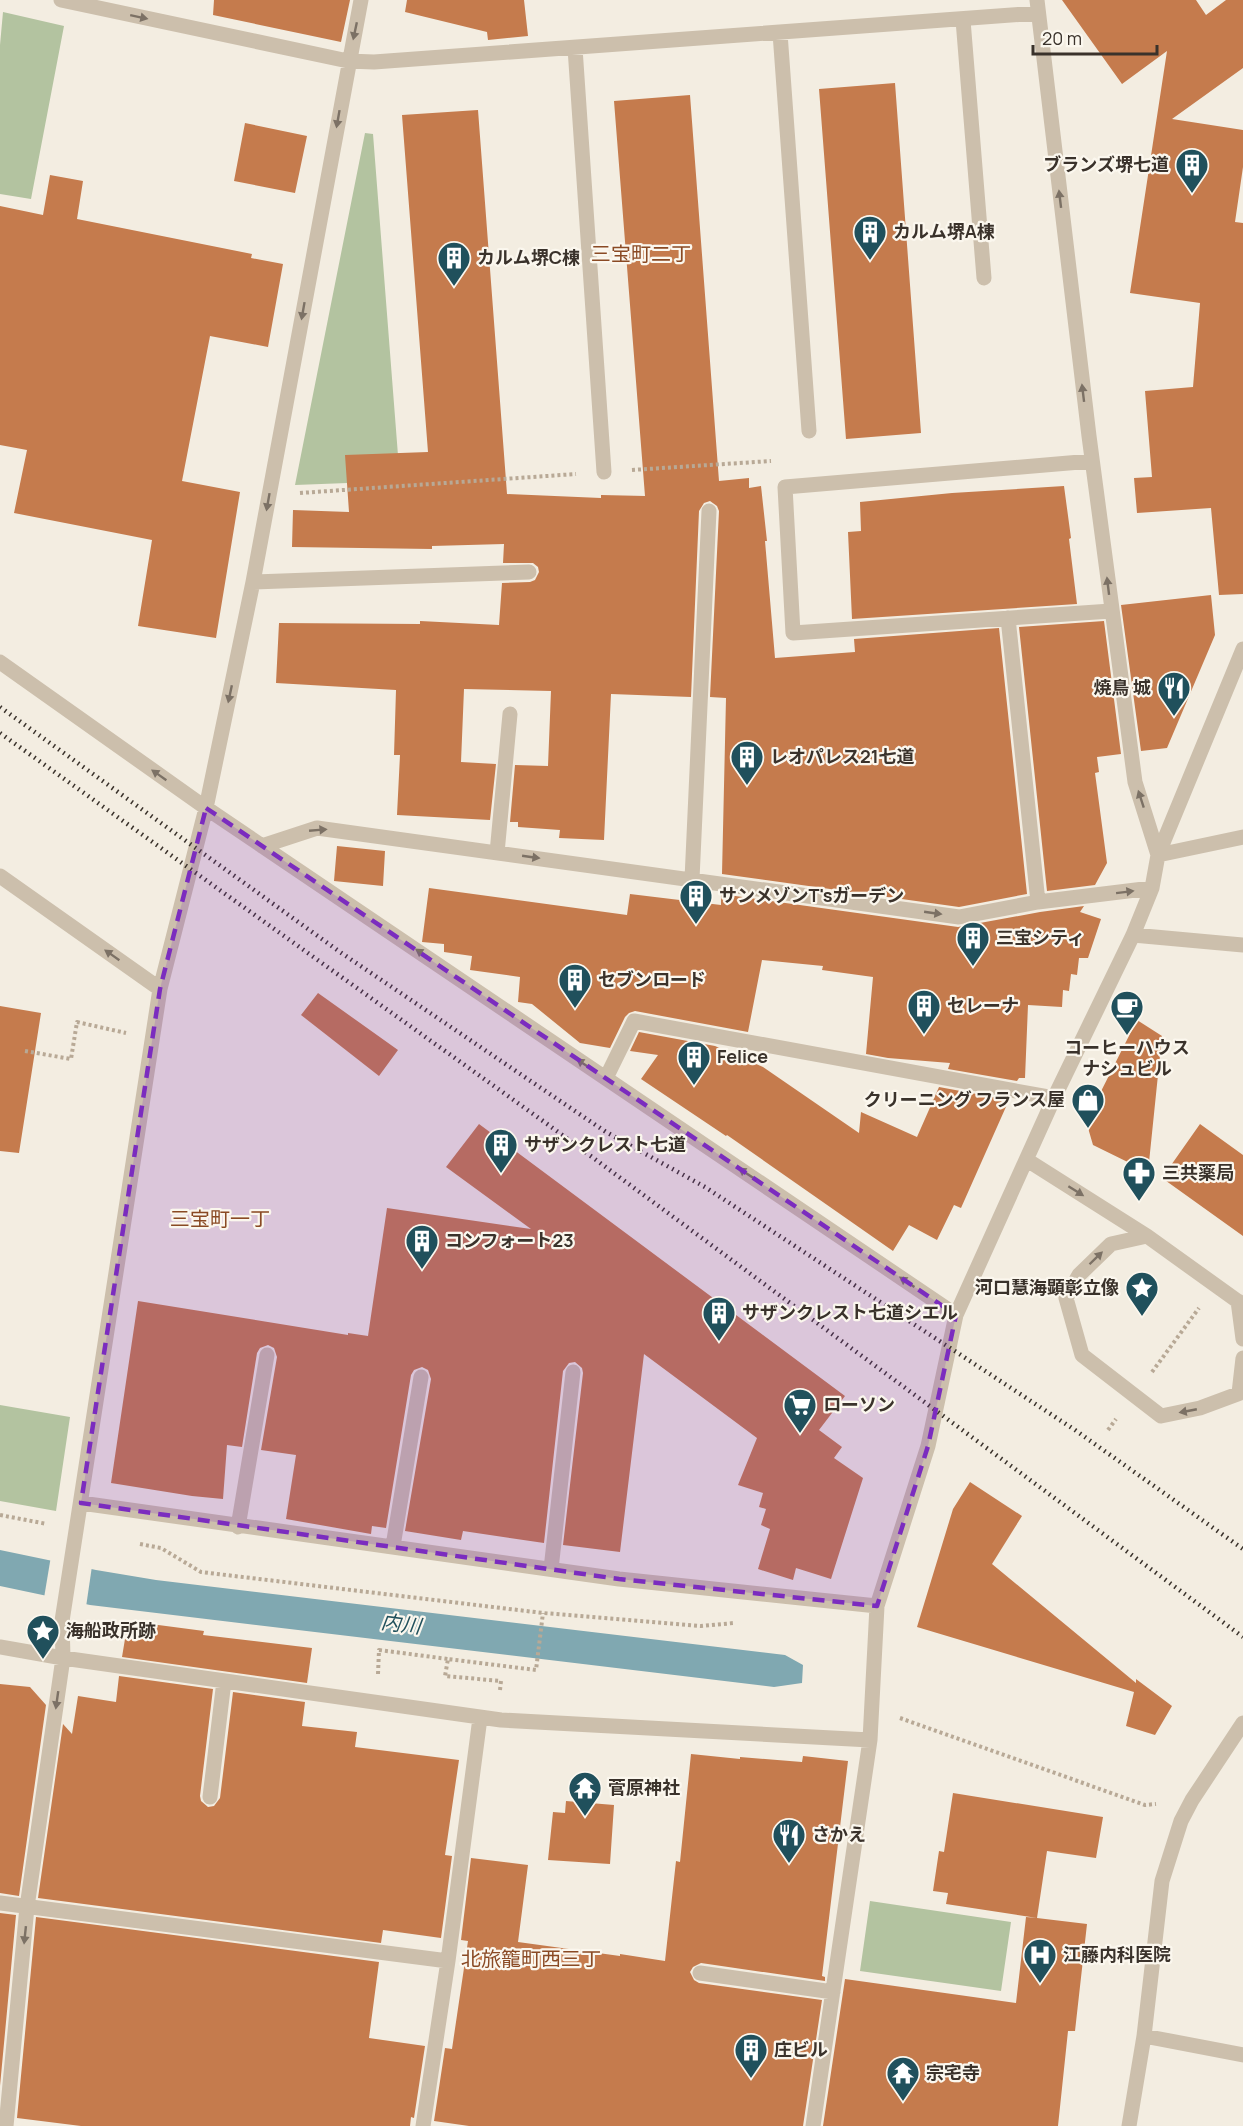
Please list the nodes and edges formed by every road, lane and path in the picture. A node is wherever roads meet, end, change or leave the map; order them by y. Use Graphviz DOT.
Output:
graph roads {
  1 [pos="61,0"];
  2 [pos="361,0"];
  3 [pos="1038,7"];
  4 [pos="963,20"];
  5 [pos="780,33"];
  6 [pos="575,48"];
  7 [pos="348,61"];
  8 [pos="984,278"];
  9 [pos="809,431"];
  10 [pos="780,460"];
  11 [pos="1092,461"];
  12 [pos="604,472"];
  13 [pos="269,496"];
  14 [pos="708,511"];
  15 [pos="529,572"];
  16 [pos="254,582"];
  17 [pos="1112,611"];
  18 [pos="1008,618"];
  19 [pos="1243,649"];
  20 [pos="0,662"];
  21 [pos="510,714"];
  22 [pos="206,808"];
  23 [pos="1243,837"];
  24 [pos="262,846"];
  25 [pos="497,853"];
  26 [pos="1158,855"];
  27 [pos="0,876"];
  28 [pos="692,879"];
  29 [pos="1152,888"];
  30 [pos="1038,902"];
  31 [pos="1133,935"];
  32 [pos="1243,945"];
  33 [pos="160,989"];
  34 [pos="153,1038"];
  35 [pos="25,1051"];
  36 [pos="606,1078"];
  37 [pos="1053,1098"];
  38 [pos="1027,1160"];
  39 [pos="1147,1236"];
  40 [pos="1216,1285"];
  41 [pos="1241,1303"];
  42 [pos="956,1315"];
  43 [pos="1243,1339"];
  44 [pos="267,1355"];
  45 [pos="1243,1358"];
  46 [pos="573,1372"];
  47 [pos="421,1377"];
  48 [pos="1241,1393"];
  49 [pos="1135,1395"];
  50 [pos="1108,1430"];
  51 [pos="81,1503"];
  52 [pos="0,1515"];
  53 [pos="238,1527"];
  54 [pos="76,1538"];
  55 [pos="130,1542"];
  56 [pos="393,1546"];
  57 [pos="551,1569"];
  58 [pos="877,1606"];
  59 [pos="543,1613"];
  60 [pos="742,1622"];
  61 [pos="0,1647"];
  62 [pos="63,1658"];
  63 [pos="448,1659"];
  64 [pos="377,1677"];
  65 [pos="224,1681"];
  66 [pos="501,1681"];
  67 [pos="871,1710"];
  68 [pos="480,1718"];
  69 [pos="1243,1723"];
  70 [pos="870,1740"];
  71 [pos="210,1797"];
  72 [pos="1192,1800"];
  73 [pos="0,1903"];
  74 [pos="27,1907"];
  75 [pos="448,1961"];
  76 [pos="700,1973"];
  77 [pos="833,1992"];
  78 [pos="1144,2036"];
  79 [pos="1243,2055"];
  80 [pos="6,2126"];
  81 [pos="423,2126"];
  82 [pos="813,2126"];
  83 [pos="1129,2126"];
  1 -- 7 [label="street, one-way"];
  2 -- 7 [label="street, one-way"];
  3 -- 4 [label="street"];
  11 -- 3 [label="street, one-way"];
  4 -- 5 [label="street"];
  4 -- 8 [label="street"];
  5 -- 6 [label="street"];
  5 -- 9 [label="street"];
  6 -- 7 [label="street"];
  6 -- 12 [label="street"];
  7 -- 13 [label="street, one-way"];
  10 -- 12 [label="path"];
  17 -- 11 [label="street, one-way"];
  11 -- 18 [label="street"];
  12 -- 13 [label="path"];
  13 -- 16 [label="street, one-way"];
  14 -- 28 [label="street"];
  15 -- 16 [label="street"];
  16 -- 22 [label="street, one-way"];
  17 -- 18 [label="street"];
  26 -- 17 [label="street, one-way"];
  18 -- 30 [label="street"];
  19 -- 26 [label="street"];
  22 -- 20 [label="street, one-way"];
  21 -- 25 [label="street"];
  22 -- 24 [label="street"];
  22 -- 33 [label="street"];
  23 -- 26 [label="street"];
  24 -- 25 [label="street, one-way"];
  36 -- 24 [label="street, one-way"];
  25 -- 28 [label="street, one-way"];
  26 -- 29 [label="street"];
  33 -- 27 [label="street, one-way"];
  28 -- 30 [label="street, one-way"];
  30 -- 29 [label="street, one-way"];
  29 -- 31 [label="street"];
  31 -- 32 [label="street"];
  31 -- 37 [label="street"];
  33 -- 34 [label="street"];
  34 -- 35 [label="path"];
  34 -- 51 [label="street"];
  36 -- 37 [label="street"];
  42 -- 36 [label="street, one-way"];
  37 -- 38 [label="street"];
  38 -- 39 [label="street, one-way"];
  38 -- 42 [label="street"];
  39 -- 40 [label="street"];
  49 -- 39 [label="street, one-way"];
  40 -- 41 [label="street"];
  40 -- 49 [label="path"];
  41 -- 43 [label="street"];
  42 -- 58 [label="street"];
  44 -- 53 [label="street"];
  45 -- 48 [label="street"];
  46 -- 57 [label="street"];
  47 -- 56 [label="street"];
  48 -- 49 [label="street, one-way"];
  49 -- 50 [label="path"];
  51 -- 53 [label="street"];
  51 -- 54 [label="street"];
  52 -- 54 [label="path"];
  53 -- 56 [label="street"];
  54 -- 62 [label="street"];
  55 -- 59 [label="path"];
  56 -- 57 [label="street"];
  57 -- 58 [label="street"];
  58 -- 67 [label="street"];
  59 -- 60 [label="path"];
  59 -- 63 [label="path"];
  61 -- 62 [label="street"];
  62 -- 65 [label="street"];
  62 -- 74 [label="street, one-way"];
  63 -- 64 [label="path"];
  63 -- 66 [label="path"];
  65 -- 68 [label="street"];
  65 -- 71 [label="street"];
  67 -- 70 [label="street"];
  67 -- 72 [label="path"];
  68 -- 70 [label="street"];
  68 -- 75 [label="street"];
  69 -- 72 [label="street"];
  70 -- 77 [label="street"];
  72 -- 78 [label="street"];
  73 -- 74 [label="street"];
  74 -- 75 [label="street"];
  74 -- 80 [label="street, one-way"];
  75 -- 81 [label="street"];
  76 -- 77 [label="street"];
  77 -- 82 [label="street"];
  78 -- 79 [label="street"];
  78 -- 83 [label="street"];
}
